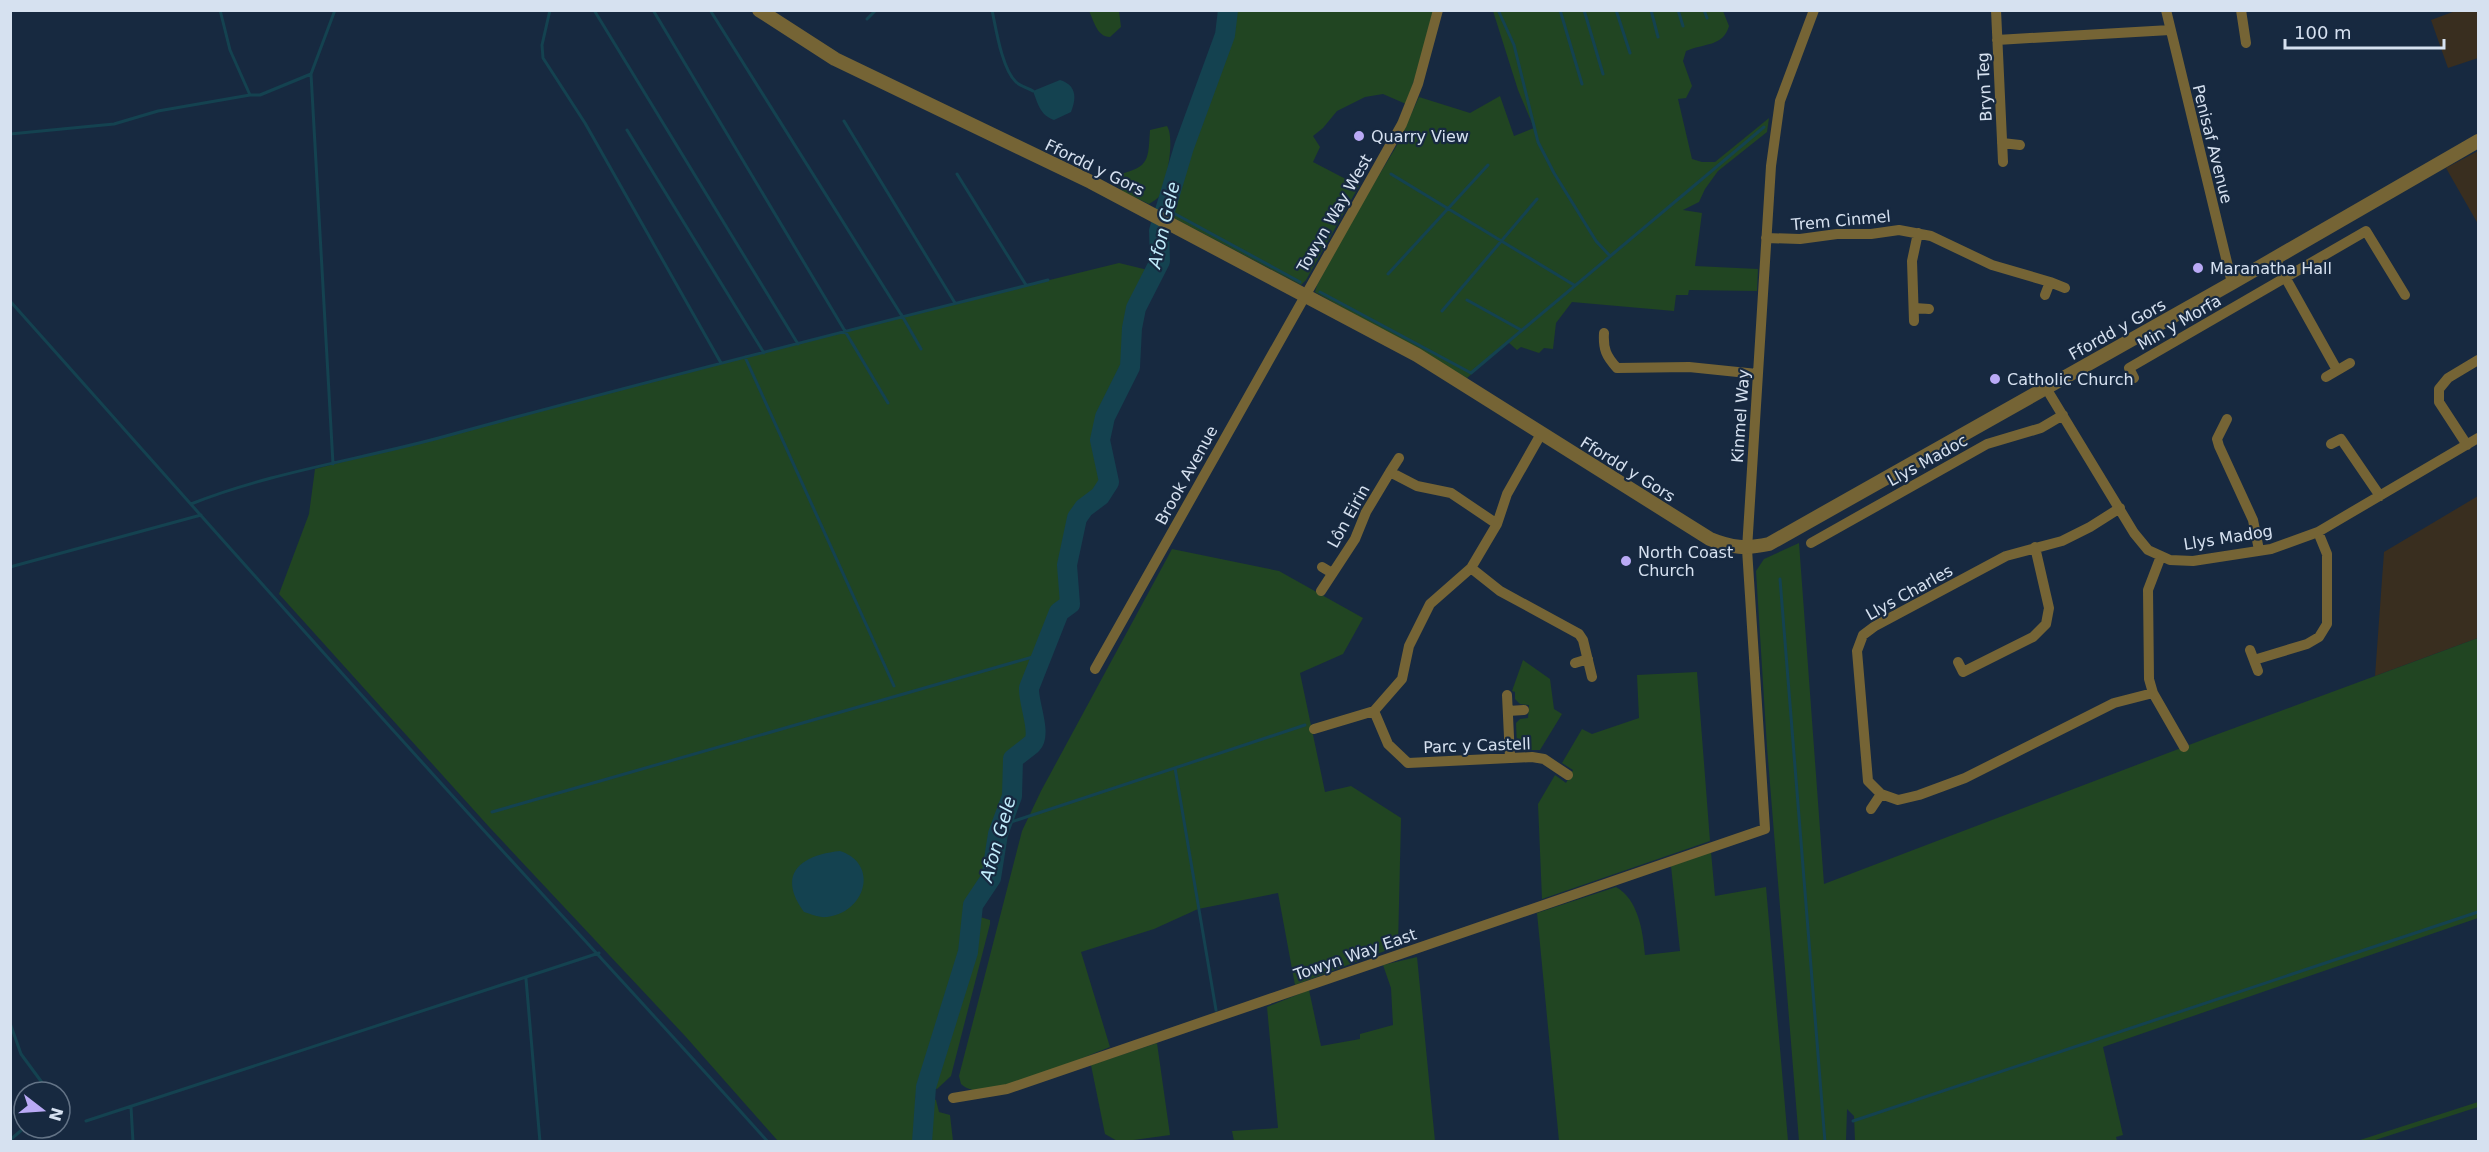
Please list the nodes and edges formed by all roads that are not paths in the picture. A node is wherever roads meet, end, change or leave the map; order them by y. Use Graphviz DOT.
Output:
graph roads {
  1 [pos="759,10"];
  2 [pos="1438,10"];
  3 [pos="1814,10"];
  4 [pos="1996,10"];
  5 [pos="2166,10"];
  6 [pos="2241,10"];
  7 [pos="2170,30"];
  8 [pos="1997,40"];
  9 [pos="2246,43"];
  10 [pos="2478,141"];
  11 [pos="2002,143"];
  12 [pos="2020,145"];
  13 [pos="2003,162"];
  14 [pos="1918,233"];
  15 [pos="1766,238"];
  16 [pos="2275,259"];
  17 [pos="2285,278"];
  18 [pos="2050,282"];
  19 [pos="2232,284"];
  20 [pos="2065,288"];
  21 [pos="2045,295"];
  22 [pos="1304,296"];
  23 [pos="2405,296"];
  24 [pos="1915,308"];
  25 [pos="1929,309"];
  26 [pos="1914,321"];
  27 [pos="1604,333"];
  28 [pos="2478,360"];
  29 [pos="2350,363"];
  30 [pos="2337,370"];
  31 [pos="1757,374"];
  32 [pos="2326,377"];
  33 [pos="2134,378"];
  34 [pos="2046,388"];
  35 [pos="2063,415"];
  36 [pos="2227,419"];
  37 [pos="1541,434"];
  38 [pos="2478,438"];
  39 [pos="2331,444"];
  40 [pos="2467,445"];
  41 [pos="2219,446"];
  42 [pos="2206,447"];
  43 [pos="1399,458"];
  44 [pos="1390,472"];
  45 [pos="2380,496"];
  46 [pos="2120,508"];
  47 [pos="1497,524"];
  48 [pos="2318,532"];
  49 [pos="1811,543"];
  50 [pos="2035,547"];
  51 [pos="1747,549"];
  52 [pos="2259,550"];
  53 [pos="2162,556"];
  54 [pos="1322,567"];
  55 [pos="1471,568"];
  56 [pos="1332,573"];
  57 [pos="1321,591"];
  58 [pos="1588,659"];
  59 [pos="2254,660"];
  60 [pos="1958,662"];
  61 [pos="1575,663"];
  62 [pos="1095,669"];
  63 [pos="1592,677"];
  64 [pos="2154,693"];
  65 [pos="1507,695"];
  66 [pos="1524,710"];
  67 [pos="1374,711"];
  68 [pos="1508,711"];
  69 [pos="1314,729"];
  70 [pos="2184,747"];
  71 [pos="1510,758"];
  72 [pos="1568,775"];
  73 [pos="1881,794"];
  74 [pos="1871,809"];
  75 [pos="1765,829"];
  76 [pos="953,1098"];
  1 -- 22 [label="street, Ffordd y Gors"];
  2 -- 22 [label="street, Towyn Way West"];
  3 -- 15 [label="street, Kinmel Way"];
  4 -- 8 [label="street, Bryn Teg"];
  5 -- 7 [label="street, Penisaf Avenue"];
  6 -- 9 [label="street"];
  7 -- 8 [label="street"];
  7 -- 19 [label="street, Penisaf Avenue"];
  8 -- 11 [label="street, Bryn Teg"];
  10 -- 16 [label="street, Ffordd y Gors"];
  11 -- 12 [label="street"];
  11 -- 13 [label="street, Bryn Teg"];
  14 -- 15 [label="street, Trem Cinmel"];
  14 -- 18 [label="street, Trem Cinmel"];
  14 -- 24 [label="street"];
  15 -- 31 [label="street, Kinmel Way"];
  16 -- 17 [label="street"];
  16 -- 19 [label="street, Ffordd y Gors"];
  17 -- 23 [label="street, Min y Morfa"];
  17 -- 30 [label="street"];
  17 -- 33 [label="street, Min y Morfa"];
  18 -- 20 [label="street, Trem Cinmel"];
  18 -- 21 [label="street"];
  19 -- 34 [label="street, Ffordd y Gors"];
  22 -- 37 [label="street, Ffordd y Gors"];
  22 -- 62 [label="street, Brook Avenue"];
  24 -- 25 [label="street"];
  24 -- 26 [label="street"];
  27 -- 31 [label="street"];
  28 -- 40 [label="street"];
  29 -- 30 [label="street"];
  30 -- 32 [label="street"];
  31 -- 51 [label="street, Kinmel Way"];
  34 -- 35 [label="street, Llys Madog"];
  34 -- 51 [label="street, Ffordd y Gors"];
  35 -- 46 [label="street, Llys Madog"];
  35 -- 49 [label="street, Llys Madoc"];
  36 -- 41 [label="street"];
  37 -- 47 [label="street"];
  37 -- 51 [label="street, Ffordd y Gors"];
  38 -- 40 [label="street, Llys Madog"];
  39 -- 45 [label="street"];
  40 -- 45 [label="street, Llys Madog"];
  41 -- 42 [label="street"];
  41 -- 52 [label="street"];
  43 -- 44 [label="street, Lôn Eirin"];
  44 -- 47 [label="street, Lôn Eirin"];
  44 -- 56 [label="street, Lôn Eirin"];
  45 -- 48 [label="street, Llys Madog"];
  46 -- 50 [label="street, Llys Charles"];
  46 -- 53 [label="street, Llys Madog"];
  47 -- 55 [label="street"];
  48 -- 52 [label="street, Llys Madog"];
  48 -- 59 [label="street"];
  50 -- 60 [label="street"];
  50 -- 73 [label="street, Llys Charles"];
  51 -- 75 [label="street, Kinmel Way"];
  52 -- 53 [label="street, Llys Madog"];
  53 -- 64 [label="street"];
  54 -- 56 [label="street, Lôn Eirin"];
  55 -- 58 [label="street"];
  55 -- 67 [label="street"];
  56 -- 57 [label="street, Lôn Eirin"];
  58 -- 61 [label="street"];
  58 -- 63 [label="street"];
  64 -- 70 [label="street"];
  64 -- 73 [label="street"];
  65 -- 68 [label="street"];
  66 -- 68 [label="street"];
  67 -- 69 [label="street"];
  67 -- 71 [label="street, Parc y Castell"];
  68 -- 71 [label="street"];
  71 -- 72 [label="street, Parc y Castell"];
  73 -- 74 [label="street"];
  75 -- 76 [label="street, Towyn Way East"];
}
